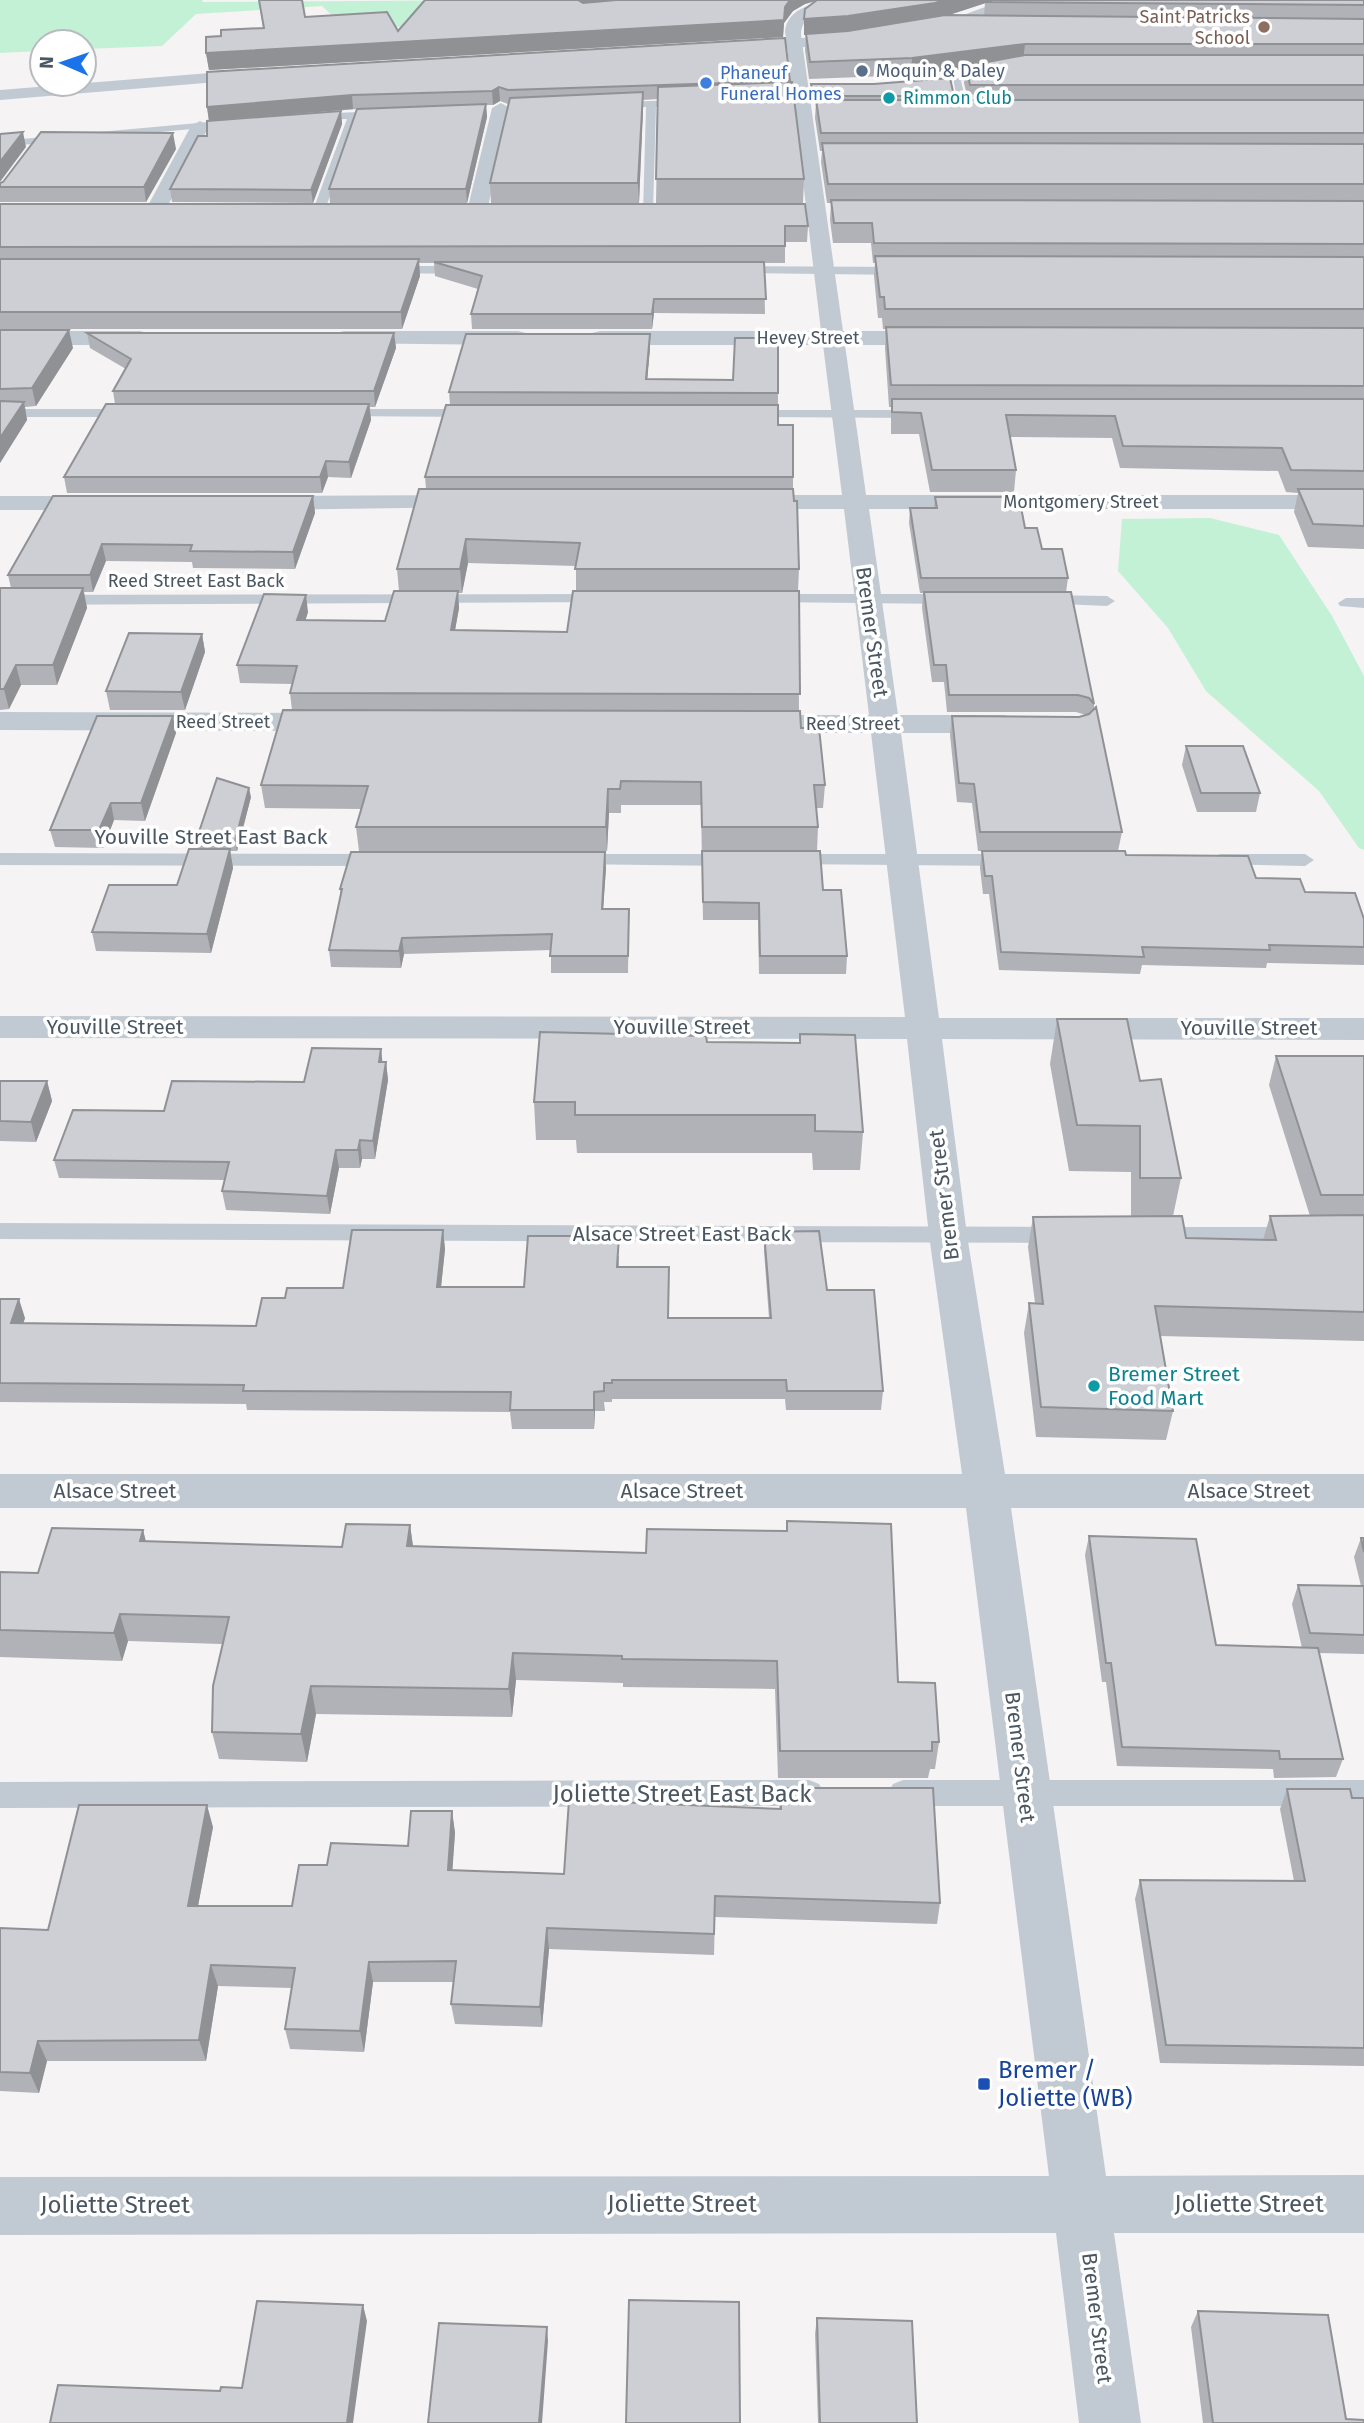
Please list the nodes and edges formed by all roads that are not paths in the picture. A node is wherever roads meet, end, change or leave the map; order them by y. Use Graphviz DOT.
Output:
graph roads {
  1 [pos="846,0"];
  2 [pos="1018,0"];
  3 [pos="938,26"];
  4 [pos="993,27"];
  5 [pos="903,32"];
  6 [pos="869,37"];
  7 [pos="794,44"];
  8 [pos="718,50"];
  9 [pos="1003,70"];
  10 [pos="270,73"];
  11 [pos="0,95"];
  12 [pos="706,103"];
  13 [pos="651,104"];
  14 [pos="596,105"];
  15 [pos="501,108"];
  16 [pos="963,110"];
  17 [pos="394,113"];
  18 [pos="353,115"];
  19 [pos="298,118"];
  20 [pos="226,124"];
  21 [pos="200,126"];
  22 [pos="41,140"];
  23 [pos="0,144"];
  24 [pos="33,150"];
  25 [pos="312,210"];
  26 [pos="182,211"];
  27 [pos="345,211"];
  28 [pos="503,211"];
  29 [pos="647,211"];
  30 [pos="806,211"];
  31 [pos="837,211"];
  32 [pos="375,270"];
  33 [pos="486,270"];
  34 [pos="722,270"];
  35 [pos="824,271"];
  36 [pos="916,271"];
  37 [pos="0,338"];
  38 [pos="168,338"];
  39 [pos="322,338"];
  40 [pos="546,338"];
  41 [pos="574,338"];
  42 [pos="832,338"];
  43 [pos="966,338"];
  44 [pos="0,413"];
  45 [pos="153,413"];
  46 [pos="320,413"];
  47 [pos="488,413"];
  48 [pos="738,414"];
  49 [pos="843,414"];
  50 [pos="938,414"];
  51 [pos="855,501"];
  52 [pos="497,502"];
  53 [pos="718,502"];
  54 [pos="1364,502"];
  55 [pos="0,503"];
  56 [pos="124,503"];
  57 [pos="235,503"];
  58 [pos="620,599"];
  59 [pos="758,599"];
  60 [pos="867,599"];
  61 [pos="0,600"];
  62 [pos="967,600"];
  63 [pos="1023,600"];
  64 [pos="1107,601"];
  65 [pos="1346,603"];
  66 [pos="1364,603"];
  67 [pos="0,721"];
  68 [pos="355,722"];
  69 [pos="727,724"];
  70 [pos="884,724"];
  71 [pos="1037,724"];
  72 [pos="0,859"];
  73 [pos="390,860"];
  74 [pos="558,860"];
  75 [pos="903,860"];
  76 [pos="1025,860"];
  77 [pos="1207,860"];
  78 [pos="1305,860"];
  79 [pos="0,1027"];
  80 [pos="924,1027"];
  81 [pos="1364,1029"];
  82 [pos="0,1231"];
  83 [pos="948,1235"];
  84 [pos="1076,1235"];
  85 [pos="1131,1235"];
  86 [pos="1323,1235"];
  87 [pos="986,1490"];
  88 [pos="1364,1491"];
  89 [pos="0,1492"];
  90 [pos="1025,1793"];
  91 [pos="1364,1793"];
  92 [pos="0,1795"];
  93 [pos="1082,2204"];
  94 [pos="1364,2204"];
  95 [pos="0,2206"];
  96 [pos="1110,2423"];
  1 -- 7 [label="street, Bremer Street"];
  2 -- 3 [label="street"];
  3 -- 4 [label="street"];
  3 -- 5 [label="street"];
  6 -- 7 [label="street"];
  7 -- 8 [label="street"];
  7 -- 30 [label="street, Bremer Street"];
  9 -- 16 [label="lane"];
  10 -- 11 [label="street"];
  12 -- 13 [label="lane"];
  13 -- 14 [label="lane"];
  13 -- 29 [label="lane"];
  15 -- 28 [label="street"];
  17 -- 18 [label="lane"];
  18 -- 19 [label="lane"];
  18 -- 25 [label="lane"];
  20 -- 21 [label="lane"];
  21 -- 22 [label="lane"];
  21 -- 26 [label="street"];
  22 -- 23 [label="lane"];
  22 -- 24 [label="lane"];
  25 -- 27 [label="street"];
  30 -- 31 [label="street"];
  30 -- 35 [label="street, Bremer Street"];
  32 -- 33 [label="lane"];
  34 -- 35 [label="lane"];
  35 -- 36 [label="lane"];
  35 -- 42 [label="street, Bremer Street"];
  37 -- 38 [label="street"];
  39 -- 40 [label="street"];
  41 -- 42 [label="street, Hevey Street"];
  42 -- 43 [label="street, Hevey Street"];
  42 -- 49 [label="street, Bremer Street"];
  44 -- 45 [label="lane"];
  46 -- 47 [label="lane"];
  48 -- 49 [label="lane"];
  49 -- 50 [label="lane"];
  49 -- 51 [label="street, Bremer Street"];
  51 -- 53 [label="street, Montgomery Street"];
  51 -- 54 [label="street, Montgomery Street"];
  51 -- 60 [label="street, Bremer Street"];
  52 -- 57 [label="street"];
  55 -- 56 [label="street"];
  58 -- 61 [label="lane, Reed Street East Back"];
  59 -- 60 [label="lane"];
  60 -- 62 [label="lane"];
  60 -- 70 [label="street, Bremer Street"];
  63 -- 64 [label="lane"];
  65 -- 66 [label="lane"];
  67 -- 68 [label="street, Reed Street"];
  69 -- 70 [label="street, Reed Street"];
  70 -- 71 [label="street, Reed Street"];
  70 -- 75 [label="street, Bremer Street"];
  72 -- 73 [label="lane, Youville Street East Back"];
  74 -- 75 [label="lane"];
  75 -- 76 [label="lane"];
  75 -- 80 [label="street, Bremer Street"];
  77 -- 78 [label="lane"];
  79 -- 80 [label="street, Youville Street"];
  80 -- 81 [label="street, Youville Street"];
  80 -- 83 [label="street, Bremer Street"];
  82 -- 83 [label="lane, Alsace Street East Back"];
  83 -- 84 [label="lane, Alsace Street East Back"];
  83 -- 87 [label="street, Bremer Street"];
  85 -- 86 [label="lane"];
  87 -- 88 [label="street, Alsace Street"];
  87 -- 89 [label="street, Alsace Street"];
  87 -- 90 [label="street, Bremer Street"];
  90 -- 91 [label="lane, Joliette Street East Back"];
  90 -- 92 [label="lane, Joliette Street East Back"];
  90 -- 93 [label="street, Bremer Street"];
  93 -- 94 [label="street, Joliette Street"];
  93 -- 95 [label="street, Joliette Street"];
  93 -- 96 [label="street, Bremer Street"];
}
